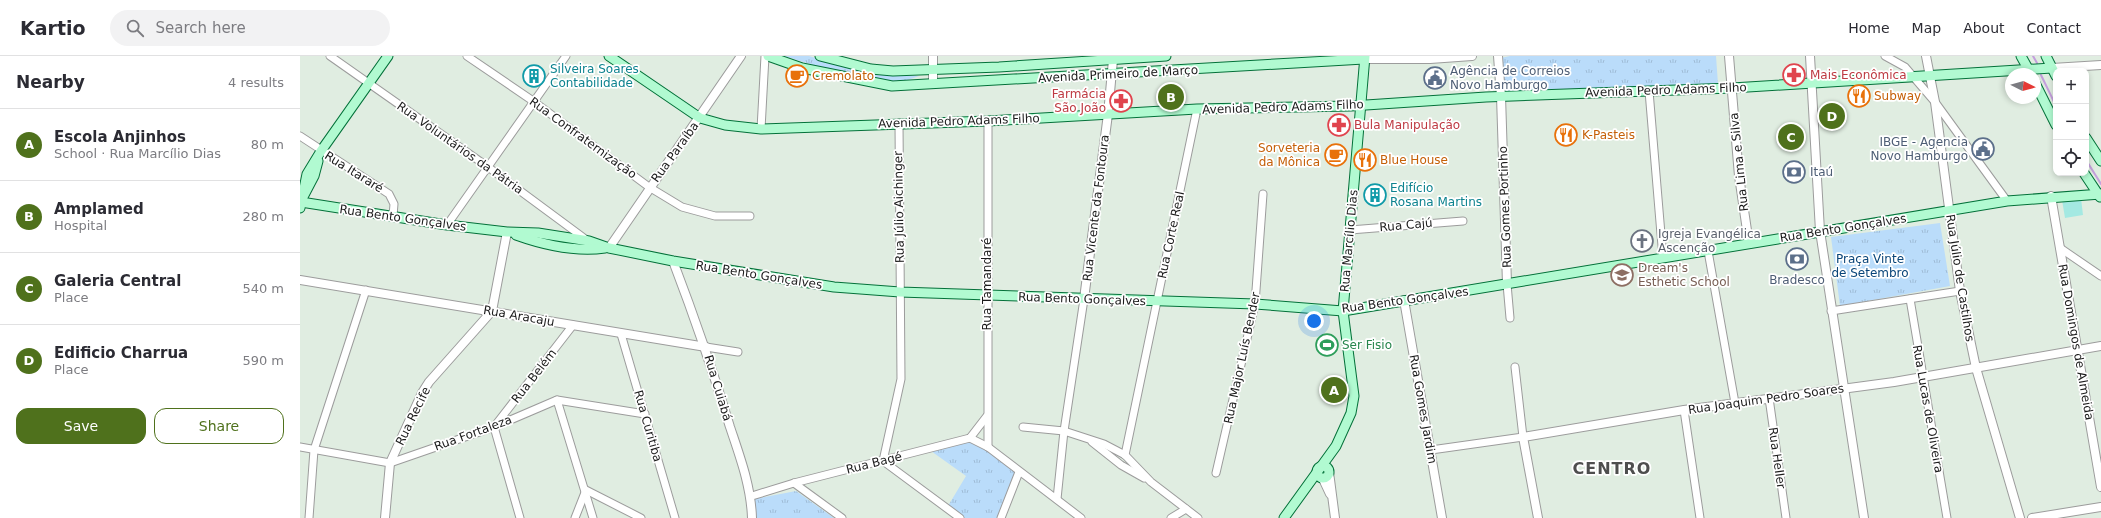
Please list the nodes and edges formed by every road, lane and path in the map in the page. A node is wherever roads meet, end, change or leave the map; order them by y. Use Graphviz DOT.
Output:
graph roads {
  1 [pos="330,56"];
  2 [pos="388,56"];
  3 [pos="467,56"];
  4 [pos="566,56"];
  5 [pos="609,56"];
  6 [pos="741,56"];
  7 [pos="765,56"];
  8 [pos="768,56"];
  9 [pos="820,56"];
  10 [pos="933,56"];
  11 [pos="1166,56"];
  12 [pos="1472,56"];
  13 [pos="1498,56"];
  14 [pos="1729,56"];
  15 [pos="1810,56"];
  16 [pos="1885,56"];
  17 [pos="1926,56"];
  18 [pos="2021,56"];
  19 [pos="2046,56"];
  20 [pos="1080,58"];
  21 [pos="1364,58"];
  22 [pos="1298,59"];
  23 [pos="1113,60"];
  24 [pos="2101,65"];
  25 [pos="2028,68"];
  26 [pos="2081,68"];
  27 [pos="933,69"];
  28 [pos="2053,70"];
  29 [pos="2041,72"];
  30 [pos="2053,72"];
  31 [pos="2005,73"];
  32 [pos="1112,74"];
  33 [pos="1928,75"];
  34 [pos="1913,77"];
  35 [pos="932,83"];
  36 [pos="1812,83"];
  37 [pos="369,84"];
  38 [pos="1732,88"];
  39 [pos="1649,91"];
  40 [pos="2041,95"];
  41 [pos="1501,96"];
  42 [pos="533,101"];
  43 [pos="1935,102"];
  44 [pos="1360,105"];
  45 [pos="1197,109"];
  46 [pos="1108,114"];
  47 [pos="700,118"];
  48 [pos="2053,120"];
  49 [pos="988,121"];
  50 [pos="899,123"];
  51 [pos="762,129"];
  52 [pos="300,136"];
  53 [pos="2087,140"];
  54 [pos="321,150"];
  55 [pos="2101,161"];
  56 [pos="488,167"];
  57 [pos="2086,176"];
  58 [pos="649,187"];
  59 [pos="1263,194"];
  60 [pos="2100,195"];
  61 [pos="2051,196"];
  62 [pos="2007,201"];
  63 [pos="300,204"];
  64 [pos="1950,211"];
  65 [pos="393,216"];
  66 [pos="750,216"];
  67 [pos="1463,221"];
  68 [pos="447,225"];
  69 [pos="1350,230"];
  70 [pos="1820,231"];
  71 [pos="507,232"];
  72 [pos="589,241"];
  73 [pos="1749,244"];
  74 [pos="609,248"];
  75 [pos="2060,248"];
  76 [pos="1708,251"];
  77 [pos="1663,258"];
  78 [pos="673,261"];
  79 [pos="2101,276"];
  80 [pos="300,280"];
  81 [pos="1507,284"];
  82 [pos="366,290"];
  83 [pos="1960,290"];
  84 [pos="900,292"];
  85 [pos="987,295"];
  86 [pos="1084,299"];
  87 [pos="1910,299"];
  88 [pos="1404,300"];
  89 [pos="1158,302"];
  90 [pos="1255,304"];
  91 [pos="1343,311"];
  92 [pos="1832,311"];
  93 [pos="492,312"];
  94 [pos="1510,318"];
  95 [pos="573,325"];
  96 [pos="621,334"];
  97 [pos="2101,346"];
  98 [pos="706,347"];
  99 [pos="2077,350"];
  100 [pos="738,352"];
  101 [pos="1515,367"];
  102 [pos="1976,368"];
  103 [pos="1924,377"];
  104 [pos="1844,389"];
  105 [pos="1769,398"];
  106 [pos="558,400"];
  107 [pos="1735,403"];
  108 [pos="1684,410"];
  109 [pos="645,414"];
  110 [pos="987,416"];
  111 [pos="494,427"];
  112 [pos="1023,427"];
  113 [pos="1064,431"];
  114 [pos="1523,437"];
  115 [pos="970,438"];
  116 [pos="1090,441"];
  117 [pos="1336,446"];
  118 [pos="300,447"];
  119 [pos="988,447"];
  120 [pos="314,450"];
  121 [pos="1431,450"];
  122 [pos="1125,455"];
  123 [pos="883,461"];
  124 [pos="390,463"];
  125 [pos="1318,468"];
  126 [pos="1020,472"];
  127 [pos="1216,473"];
  128 [pos="1326,475"];
  129 [pos="1151,482"];
  130 [pos="794,483"];
  131 [pos="2101,487"];
  132 [pos="586,490"];
  133 [pos="1302,492"];
  134 [pos="752,496"];
  135 [pos="1057,499"];
  136 [pos="2101,507"];
  137 [pos="1186,509"];
  138 [pos="309,518"];
  139 [pos="385,518"];
  140 [pos="520,518"];
  141 [pos="576,518"];
  142 [pos="593,518"];
  143 [pos="641,518"];
  144 [pos="675,518"];
  145 [pos="752,518"];
  146 [pos="842,518"];
  147 [pos="960,518"];
  148 [pos="1001,518"];
  149 [pos="1081,518"];
  150 [pos="1171,518"];
  151 [pos="1198,518"];
  152 [pos="1284,518"];
  153 [pos="1335,518"];
  154 [pos="1442,518"];
  155 [pos="1538,518"];
  156 [pos="1700,518"];
  157 [pos="1786,518"];
  158 [pos="1864,518"];
  159 [pos="1947,518"];
  160 [pos="2020,518"];
  161 [pos="2032,518"];
  1 -- 37 [label="street, Rua Voluntários da Pátria"];
  2 -- 37 [label="main road"];
  3 -- 42 [label="street, Rua Confraternização"];
  4 -- 42 [label="street"];
  5 -- 47 [label="main road, Avenida Pedro Adams Filho"];
  6 -- 47 [label="street, Rua Paraíba"];
  7 -- 51 [label="street"];
  8 -- 35 [label="main road, Avenida Primeiro de Março"];
  9 -- 27 [label="main road, Avenida Primeiro de Março"];
  10 -- 27 [label="street"];
  11 -- 23 [label="main road, Avenida Primeiro de Março"];
  12 -- 21 [label="street, Avenida Primeiro de Março"];
  13 -- 41 [label="street, Rua Gomes Portinho"];
  14 -- 38 [label="street, Rua Lima e Silva"];
  15 -- 36 [label="street"];
  16 -- 34 [label="street"];
  17 -- 33 [label="street, Rua Júlio de Castilhos"];
  18 -- 25 [label="main road"];
  19 -- 28 [label="main road"];
  20 -- 23 [label="main road, Avenida Primeiro de Março"];
  20 -- 27 [label="main road, Avenida Primeiro de Março"];
  21 -- 22 [label="main road, Avenida Primeiro de Março"];
  21 -- 44 [label="main road, Rua Marcílio Dias"];
  22 -- 32 [label="main road, Avenida Primeiro de Março"];
  23 -- 32 [label="street, Rua Vicente da Fontoura"];
  24 -- 26 [label="street"];
  27 -- 35 [label="street"];
  29 -- 30 [label="main road"];
  31 -- 33 [label="main road, Avenida Pedro Adams Filho"];
  32 -- 35 [label="main road, Avenida Primeiro de Março"];
  32 -- 46 [label="street, Rua Vicente da Fontoura"];
  33 -- 34 [label="main road, Avenida Pedro Adams Filho"];
  33 -- 43 [label="street, Rua Júlio de Castilhos"];
  34 -- 36 [label="main road, Avenida Pedro Adams Filho"];
  34 -- 43 [label="street"];
  36 -- 38 [label="main road, Avenida Pedro Adams Filho"];
  36 -- 70 [label="street"];
  37 -- 54 [label="main road"];
  37 -- 56 [label="street, Rua Voluntários da Pátria"];
  38 -- 39 [label="main road, Avenida Pedro Adams Filho"];
  38 -- 73 [label="street, Rua Lima e Silva"];
  39 -- 41 [label="main road, Avenida Pedro Adams Filho"];
  39 -- 77 [label="street"];
  40 -- 48 [label="main road"];
  41 -- 44 [label="main road, Avenida Pedro Adams Filho"];
  41 -- 81 [label="street, Rua Gomes Portinho"];
  42 -- 56 [label="street"];
  42 -- 58 [label="street, Rua Confraternização"];
  43 -- 62 [label="street"];
  43 -- 64 [label="street, Rua Júlio de Castilhos"];
  44 -- 45 [label="main road, Avenida Pedro Adams Filho"];
  44 -- 69 [label="main road, Rua Marcílio Dias"];
  45 -- 46 [label="main road, Avenida Pedro Adams Filho"];
  45 -- 89 [label="street, Rua Corte Real"];
  46 -- 49 [label="main road, Avenida Pedro Adams Filho"];
  46 -- 86 [label="street, Rua Vicente da Fontoura"];
  47 -- 51 [label="main road, Avenida Pedro Adams Filho"];
  47 -- 58 [label="street, Rua Paraíba"];
  49 -- 50 [label="main road, Avenida Pedro Adams Filho"];
  49 -- 85 [label="street, Rua Tamandaré"];
  50 -- 51 [label="main road, Avenida Pedro Adams Filho"];
  50 -- 84 [label="street, Rua Júlio Aichinger"];
  52 -- 54 [label="street, Rua Itararé"];
  53 -- 55 [label="main road"];
  54 -- 63 [label="main road"];
  54 -- 65 [label="street, Rua Itararé"];
  56 -- 68 [label="street"];
  56 -- 72 [label="street, Rua Voluntários da Pátria"];
  57 -- 60 [label="main road"];
  58 -- 66 [label="street, Rua Confraternização"];
  58 -- 74 [label="street, Rua Paraíba"];
  59 -- 90 [label="street, Rua Major Luís Bender"];
  60 -- 61 [label="main road, Rua Bento Gonçalves"];
  61 -- 62 [label="main road, Rua Bento Gonçalves"];
  61 -- 75 [label="street, Rua Domingos de Almeida"];
  62 -- 64 [label="main road, Rua Bento Gonçalves"];
  63 -- 65 [label="main road, Rua Bento Gonçalves"];
  64 -- 70 [label="main road, Rua Bento Gonçalves"];
  64 -- 83 [label="street, Rua Júlio de Castilhos"];
  65 -- 68 [label="main road, Rua Bento Gonçalves"];
  67 -- 69 [label="street, Rua Cajú"];
  68 -- 71 [label="main road, Rua Bento Gonçalves"];
  69 -- 91 [label="main road, Rua Marcílio Dias"];
  70 -- 73 [label="main road, Rua Bento Gonçalves"];
  70 -- 92 [label="street"];
  71 -- 72 [label="main road, Rua Bento Gonçalves"];
  71 -- 74 [label="main road, Rua Bento Gonçalves"];
  71 -- 93 [label="street"];
  72 -- 74 [label="main road, Rua Bento Gonçalves"];
  73 -- 76 [label="main road, Rua Bento Gonçalves"];
  74 -- 78 [label="main road, Rua Bento Gonçalves"];
  75 -- 79 [label="street"];
  75 -- 99 [label="street, Rua Domingos de Almeida"];
  76 -- 77 [label="main road, Rua Bento Gonçalves"];
  76 -- 107 [label="street"];
  77 -- 81 [label="main road, Rua Bento Gonçalves"];
  78 -- 84 [label="main road, Rua Bento Gonçalves"];
  78 -- 98 [label="street, Rua Cuiabá"];
  80 -- 82 [label="street, Rua Aracaju"];
  81 -- 88 [label="main road, Rua Bento Gonçalves"];
  81 -- 94 [label="street, Rua Gomes Portinho"];
  82 -- 93 [label="street, Rua Aracaju"];
  82 -- 120 [label="street"];
  83 -- 87 [label="street"];
  83 -- 102 [label="street, Rua Júlio de Castilhos"];
  84 -- 85 [label="main road, Rua Bento Gonçalves"];
  84 -- 123 [label="street, Rua Júlio Aichinger"];
  85 -- 86 [label="main road, Rua Bento Gonçalves"];
  85 -- 110 [label="street, Rua Tamandaré"];
  86 -- 89 [label="main road, Rua Bento Gonçalves"];
  86 -- 113 [label="street, Rua Vicente da Fontoura"];
  87 -- 92 [label="street"];
  87 -- 103 [label="street, Rua Lucas de Oliveira"];
  88 -- 91 [label="main road, Rua Bento Gonçalves"];
  88 -- 121 [label="street, Rua Gomes Jardim"];
  89 -- 90 [label="main road, Rua Bento Gonçalves"];
  89 -- 122 [label="street, Rua Corte Real"];
  90 -- 91 [label="main road, Rua Bento Gonçalves"];
  90 -- 127 [label="street, Rua Major Luís Bender"];
  91 -- 117 [label="main road, Rua Marcílio Dias"];
  92 -- 104 [label="street"];
  93 -- 95 [label="street, Rua Aracaju"];
  93 -- 124 [label="street, Rua Recife"];
  95 -- 96 [label="street, Rua Aracaju"];
  95 -- 111 [label="street, Rua Belém"];
  96 -- 98 [label="street, Rua Aracaju"];
  96 -- 109 [label="street, Rua Curitiba"];
  97 -- 99 [label="street, Rua Joaquim Pedro Soares"];
  98 -- 100 [label="street, Rua Aracaju"];
  98 -- 134 [label="street, Rua Cuiabá"];
  99 -- 102 [label="street, Rua Joaquim Pedro Soares"];
  99 -- 131 [label="street, Rua Domingos de Almeida"];
  101 -- 114 [label="street"];
  102 -- 103 [label="street, Rua Joaquim Pedro Soares"];
  102 -- 160 [label="street, Rua Júlio de Castilhos"];
  103 -- 104 [label="street, Rua Joaquim Pedro Soares"];
  103 -- 159 [label="street, Rua Lucas de Oliveira"];
  104 -- 105 [label="street, Rua Joaquim Pedro Soares"];
  104 -- 158 [label="street"];
  105 -- 107 [label="street, Rua Joaquim Pedro Soares"];
  105 -- 157 [label="street, Rua Heller"];
  106 -- 109 [label="street"];
  106 -- 111 [label="street, Rua Fortaleza"];
  106 -- 132 [label="street"];
  107 -- 108 [label="street, Rua Joaquim Pedro Soares"];
  108 -- 114 [label="street, Rua Joaquim Pedro Soares"];
  108 -- 156 [label="street"];
  109 -- 144 [label="street, Rua Curitiba"];
  110 -- 115 [label="street"];
  110 -- 119 [label="street, Rua Tamandaré"];
  111 -- 124 [label="street, Rua Fortaleza"];
  111 -- 140 [label="street"];
  112 -- 113 [label="street"];
  113 -- 116 [label="street"];
  113 -- 135 [label="street, Rua Vicente da Fontoura"];
  114 -- 121 [label="street, Rua Joaquim Pedro Soares"];
  114 -- 155 [label="street"];
  115 -- 119 [label="street"];
  115 -- 123 [label="street, Rua Bagé"];
  116 -- 122 [label="street"];
  116 -- 129 [label="street"];
  117 -- 125 [label="main road, Rua Marcílio Dias"];
  117 -- 128 [label="main road, Rua Marcílio Dias"];
  118 -- 120 [label="street, Rua Fortaleza"];
  119 -- 126 [label="street"];
  120 -- 124 [label="street, Rua Fortaleza"];
  120 -- 138 [label="street"];
  121 -- 154 [label="street, Rua Gomes Jardim"];
  122 -- 129 [label="street"];
  123 -- 130 [label="street, Rua Bagé"];
  123 -- 147 [label="street"];
  124 -- 139 [label="street, Rua Recife"];
  125 -- 128 [label="main road"];
  125 -- 133 [label="main road, Rua Marcílio Dias"];
  126 -- 135 [label="street"];
  126 -- 148 [label="street"];
  128 -- 133 [label="main road, Rua Marcílio Dias"];
  128 -- 153 [label="street"];
  129 -- 137 [label="street"];
  130 -- 134 [label="street, Rua Bagé"];
  130 -- 146 [label="street"];
  132 -- 141 [label="street"];
  132 -- 142 [label="street"];
  132 -- 143 [label="street"];
  133 -- 152 [label="main road, Rua Marcílio Dias"];
  134 -- 145 [label="street, Rua Cuiabá"];
  135 -- 149 [label="street"];
  136 -- 161 [label="street"];
  137 -- 150 [label="street"];
  137 -- 151 [label="street"];
}
